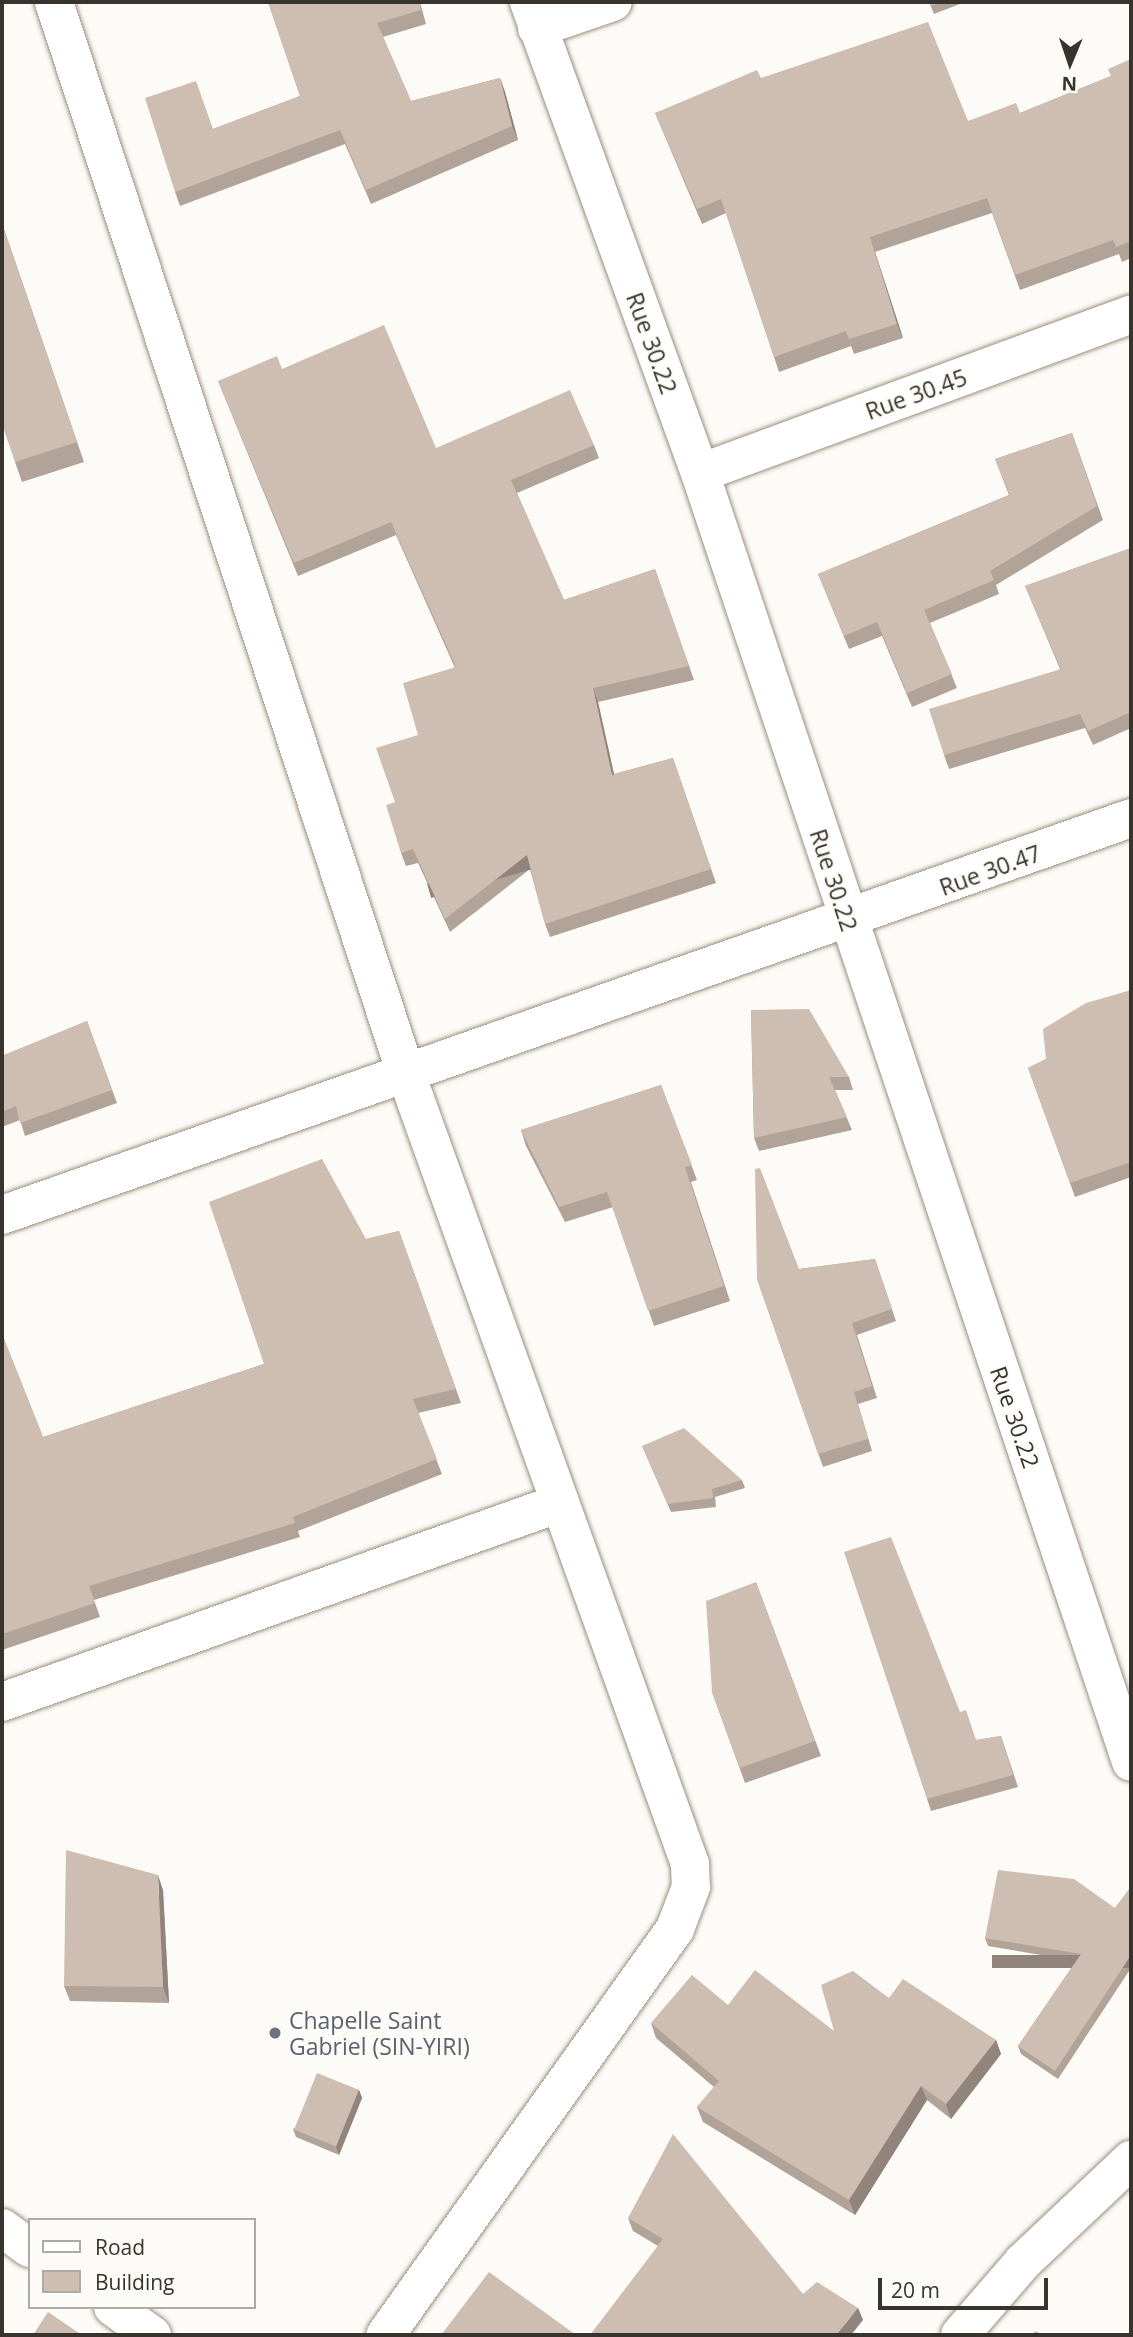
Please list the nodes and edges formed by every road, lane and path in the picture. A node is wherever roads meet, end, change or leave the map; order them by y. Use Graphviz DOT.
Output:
graph roads {
  1 [pos="54,2"];
  2 [pos="613,2"];
  3 [pos="533,15"];
  4 [pos="1131,314"];
  5 [pos="700,473"];
  6 [pos="1131,818"];
  7 [pos="848,922"];
  8 [pos="405,1071"];
  9 [pos="2,1215"];
  10 [pos="557,1504"];
  11 [pos="2,1702"];
  12 [pos="1131,1762"];
  13 [pos="1131,2160"];
  14 [pos="2,2228"];
  15 [pos="28,2247"];
  16 [pos="116,2309"];
  17 [pos="152,2335"];
  18 [pos="385,2335"];
  19 [pos="960,2335"];
  1 -- 8 [label="street"];
  2 -- 3 [label="street"];
  3 -- 5 [label="street, Rue 30.22"];
  4 -- 5 [label="street, Rue 30.45"];
  5 -- 7 [label="street, Rue 30.22"];
  6 -- 7 [label="street, Rue 30.47"];
  7 -- 8 [label="street, Rue 30.47"];
  7 -- 12 [label="street, Rue 30.22"];
  8 -- 9 [label="street, Rue 30.47"];
  8 -- 10 [label="street"];
  10 -- 11 [label="street"];
  10 -- 18 [label="street"];
  13 -- 19 [label="street"];
  14 -- 15 [label="street"];
  16 -- 17 [label="street"];
}
